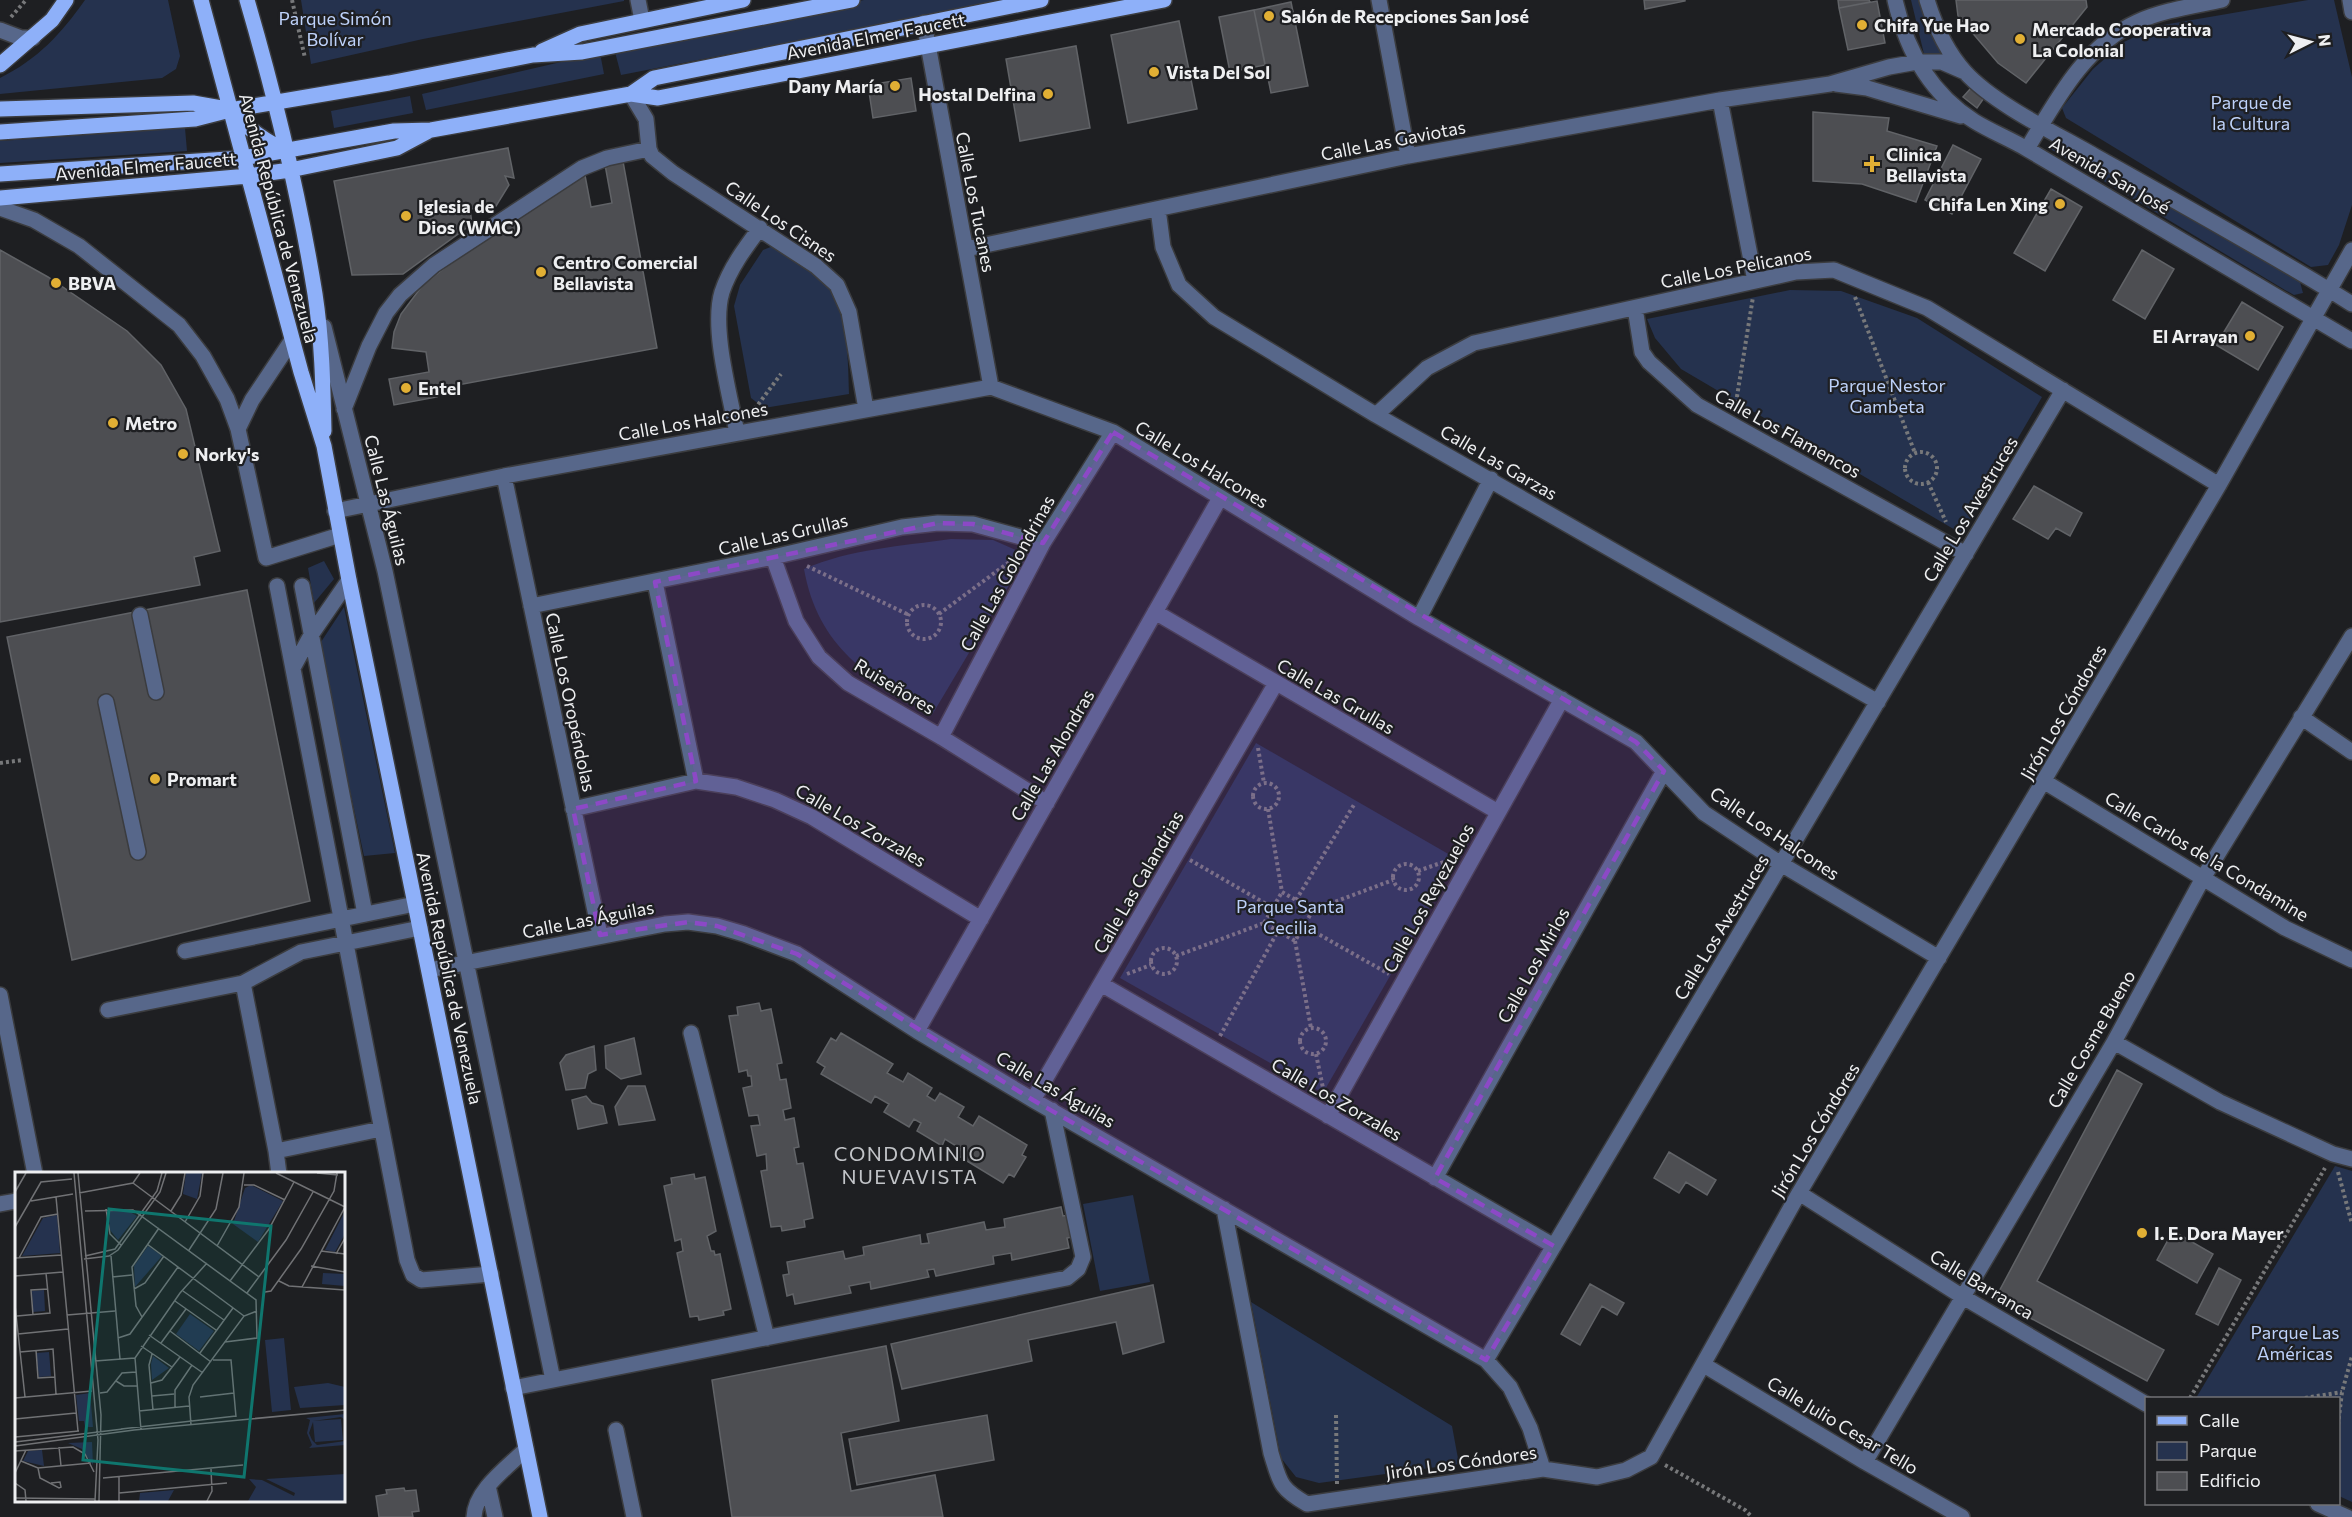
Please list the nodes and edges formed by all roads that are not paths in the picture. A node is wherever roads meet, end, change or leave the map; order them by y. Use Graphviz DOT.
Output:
graph roads {
  1 [pos="66,0"];
  2 [pos="201,0"];
  3 [pos="247,0"];
  4 [pos="258,0"];
  5 [pos="638,0"];
  6 [pos="743,0"];
  7 [pos="852,0"];
  8 [pos="1041,0"];
  9 [pos="1164,0"];
  10 [pos="1379,0"];
  11 [pos="1895,0"];
  12 [pos="1927,0"];
  13 [pos="2222,0"];
  14 [pos="2350,0"];
  15 [pos="2352,12"];
  16 [pos="642,20"];
  17 [pos="924,23"];
  18 [pos="0,30"];
  19 [pos="257,35"];
  20 [pos="33,38"];
  21 [pos="928,45"];
  22 [pos="534,55"];
  23 [pos="1917,62"];
  24 [pos="0,66"];
  25 [pos="1965,72"];
  26 [pos="1830,84"];
  27 [pos="631,94"];
  28 [pos="1720,99"];
  29 [pos="275,103"];
  30 [pos="0,109"];
  31 [pos="230,110"];
  32 [pos="1974,121"];
  33 [pos="2041,125"];
  34 [pos="432,130"];
  35 [pos="0,132"];
  36 [pos="649,149"];
  37 [pos="2027,149"];
  38 [pos="286,152"];
  39 [pos="1408,156"];
  40 [pos="243,158"];
  41 [pos="290,170"];
  42 [pos="0,174"];
  43 [pos="248,176"];
  44 [pos="0,198"];
  45 [pos="0,208"];
  46 [pos="1158,209"];
  47 [pos="760,228"];
  48 [pos="966,249"];
  49 [pos="2352,250"];
  50 [pos="1755,281"];
  51 [pos="2330,290"];
  52 [pos="315,295"];
  53 [pos="2352,304"];
  54 [pos="1635,308"];
  55 [pos="2314,318"];
  56 [pos="292,340"];
  57 [pos="2352,341"];
  58 [pos="991,387"];
  59 [pos="2063,390"];
  60 [pos="344,409"];
  61 [pos="866,409"];
  62 [pos="1377,415"];
  63 [pos="238,429"];
  64 [pos="1113,432"];
  65 [pos="737,433"];
  66 [pos="324,446"];
  67 [pos="504,476"];
  68 [pos="1491,479"];
  69 [pos="2219,485"];
  70 [pos="1220,498"];
  71 [pos="369,504"];
  72 [pos="335,511"];
  73 [pos="340,535"];
  74 [pos="1041,542"];
  75 [pos="1962,552"];
  76 [pos="778,556"];
  77 [pos="349,580"];
  78 [pos="655,582"];
  79 [pos="277,586"];
  80 [pos="302,586"];
  81 [pos="531,606"];
  82 [pos="1155,612"];
  83 [pos="140,615"];
  84 [pos="1419,618"];
  85 [pos="311,635"];
  86 [pos="2352,636"];
  87 [pos="293,668"];
  88 [pos="1276,683"];
  89 [pos="156,693"];
  90 [pos="1562,699"];
  91 [pos="106,702"];
  92 [pos="1878,702"];
  93 [pos="2301,717"];
  94 [pos="941,737"];
  95 [pos="2352,752"];
  96 [pos="1664,771"];
  97 [pos="696,781"];
  98 [pos="2045,782"];
  99 [pos="1047,803"];
  100 [pos="573,809"];
  101 [pos="1498,812"];
  102 [pos="138,852"];
  103 [pos="1781,864"];
  104 [pos="2203,878"];
  105 [pos="415,904"];
  106 [pos="365,914"];
  107 [pos="342,919"];
  108 [pos="981,919"];
  109 [pos="420,928"];
  110 [pos="600,935"];
  111 [pos="347,943"];
  112 [pos="185,951"];
  113 [pos="1939,958"];
  114 [pos="2352,960"];
  115 [pos="465,963"];
  116 [pos="429,970"];
  117 [pos="243,982"];
  118 [pos="1101,984"];
  119 [pos="0,995"];
  120 [pos="108,1010"];
  121 [pos="917,1030"];
  122 [pos="691,1033"];
  123 [pos="2114,1042"];
  124 [pos="1033,1100"];
  125 [pos="1052,1110"];
  126 [pos="1328,1116"];
  127 [pos="381,1129"];
  128 [pos="276,1150"];
  129 [pos="2352,1159"];
  130 [pos="35,1172"];
  131 [pos="279,1172"];
  132 [pos="1435,1178"];
  133 [pos="1799,1193"];
  134 [pos="15,1201"];
  135 [pos="0,1204"];
  136 [pos="1224,1209"];
  137 [pos="1554,1246"];
  138 [pos="490,1274"];
  139 [pos="1963,1297"];
  140 [pos="767,1338"];
  141 [pos="1486,1360"];
  142 [pos="1704,1365"];
  143 [pos="553,1380"];
  144 [pos="513,1388"];
  145 [pos="2145,1403"];
  146 [pos="616,1430"];
  147 [pos="526,1449"];
  148 [pos="1865,1462"];
  149 [pos="1544,1469"];
  150 [pos="488,1486"];
  151 [pos="2322,1505"];
  152 [pos="474,1517"];
  153 [pos="495,1517"];
  154 [pos="540,1517"];
  155 [pos="634,1517"];
  156 [pos="1962,1517"];
  157 [pos="2347,1517"];
  1 -- 20 [label="main road"];
  2 -- 31 [label="main road, Avenida República de Venezuela"];
  3 -- 19 [label="main road, Avenida República de Venezuela"];
  4 -- 19 [label="main road"];
  5 -- 16 [label="street"];
  6 -- 16 [label="main road"];
  7 -- 22 [label="main road"];
  8 -- 17 [label="main road, Avenida Elmer Faucett"];
  9 -- 21 [label="main road, Avenida Elmer Faucett"];
  10 -- 39 [label="street"];
  11 -- 23 [label="street, Avenida San José"];
  12 -- 25 [label="street, Avenida San José"];
  13 -- 33 [label="street"];
  14 -- 15 [label="street"];
  16 -- 22 [label="main road"];
  17 -- 21 [label="street, Calle Los Tucanes"];
  17 -- 27 [label="main road, Avenida Elmer Faucett"];
  18 -- 20 [label="street"];
  19 -- 29 [label="main road, Avenida República de Venezuela"];
  20 -- 24 [label="main road"];
  21 -- 27 [label="main road, Avenida Elmer Faucett"];
  21 -- 48 [label="street, Calle Los Tucanes"];
  22 -- 29 [label="main road"];
  23 -- 25 [label="street, Calle Las Gaviotas"];
  23 -- 26 [label="street, Calle Las Gaviotas"];
  23 -- 32 [label="street, Avenida San José"];
  25 -- 33 [label="street, Avenida San José"];
  26 -- 28 [label="street, Calle Las Gaviotas"];
  26 -- 32 [label="street, Calle Las Gaviotas"];
  27 -- 34 [label="main road, Avenida Elmer Faucett"];
  27 -- 36 [label="street"];
  28 -- 39 [label="street, Calle Las Gaviotas"];
  28 -- 50 [label="street"];
  29 -- 31 [label="main road"];
  29 -- 38 [label="main road, Avenida República de Venezuela"];
  30 -- 31 [label="main road"];
  31 -- 35 [label="main road"];
  31 -- 38 [label="main road"];
  31 -- 40 [label="main road, Avenida República de Venezuela"];
  32 -- 37 [label="street, Avenida San José"];
  33 -- 37 [label="street"];
  33 -- 51 [label="street, Avenida San José"];
  34 -- 38 [label="main road, Avenida Elmer Faucett"];
  34 -- 41 [label="main road, Avenida Elmer Faucett"];
  36 -- 47 [label="street, Calle Los Cisnes"];
  36 -- 60 [label="street"];
  37 -- 55 [label="street, Avenida San José"];
  38 -- 40 [label="main road, Avenida Elmer Faucett"];
  38 -- 41 [label="main road, Avenida República de Venezuela"];
  39 -- 46 [label="street, Calle Las Gaviotas"];
  40 -- 42 [label="main road, Avenida Elmer Faucett"];
  40 -- 43 [label="main road, Avenida República de Venezuela"];
  41 -- 43 [label="main road, Avenida Elmer Faucett"];
  41 -- 52 [label="main road, Avenida República de Venezuela"];
  43 -- 44 [label="main road, Avenida Elmer Faucett"];
  43 -- 56 [label="main road, Avenida República de Venezuela"];
  45 -- 63 [label="street"];
  46 -- 48 [label="street, Calle Las Gaviotas"];
  46 -- 62 [label="street, Calle Las Garzas"];
  47 -- 61 [label="street, Calle Los Cisnes"];
  47 -- 65 [label="street"];
  48 -- 58 [label="street, Calle Los Tucanes"];
  49 -- 51 [label="street, Jirón Los Cóndores"];
  50 -- 54 [label="street, Calle Los Pelicanos"];
  50 -- 59 [label="street, Calle Los Pelicanos"];
  51 -- 53 [label="street, Avenida San José"];
  51 -- 55 [label="street, Jirón Los Cóndores"];
  52 -- 60 [label="street, Calle Las Águilas"];
  52 -- 66 [label="main road, Avenida República de Venezuela"];
  54 -- 62 [label="street, Calle Los Pelicanos"];
  54 -- 75 [label="street, Calle Los Flamencos"];
  55 -- 57 [label="street, Avenida San José"];
  55 -- 69 [label="street, Jirón Los Cóndores"];
  56 -- 63 [label="street"];
  56 -- 66 [label="main road, Avenida República de Venezuela"];
  58 -- 61 [label="street, Calle Los Halcones"];
  58 -- 64 [label="street, Calle Los Halcones"];
  59 -- 69 [label="street, Calle Los Pelicanos"];
  59 -- 75 [label="street, Calle Los Avestruces"];
  60 -- 71 [label="street, Calle Las Águilas"];
  61 -- 65 [label="street, Calle Los Halcones"];
  62 -- 68 [label="street, Calle Las Garzas"];
  63 -- 73 [label="street"];
  64 -- 70 [label="street, Calle Los Halcones"];
  64 -- 74 [label="street, Calle Las Golondrinas"];
  65 -- 67 [label="street, Calle Los Halcones"];
  66 -- 72 [label="main road, Avenida República de Venezuela"];
  67 -- 71 [label="street, Calle Los Halcones"];
  67 -- 81 [label="street, Calle Los Oropéndolas"];
  68 -- 84 [label="street"];
  68 -- 92 [label="street, Calle Las Garzas"];
  69 -- 98 [label="street, Jirón Los Cóndores"];
  70 -- 82 [label="street, Calle Las Alondras"];
  70 -- 84 [label="street, Calle Los Halcones"];
  71 -- 72 [label="street, Calle Los Halcones"];
  71 -- 115 [label="street, Calle Las Águilas"];
  72 -- 73 [label="main road, Avenida República de Venezuela"];
  73 -- 77 [label="main road, Avenida República de Venezuela"];
  74 -- 76 [label="street, Calle Las Grullas"];
  74 -- 94 [label="street, Calle Las Golondrinas"];
  75 -- 92 [label="street, Calle Los Avestruces"];
  76 -- 78 [label="street, Calle Las Grullas"];
  76 -- 94 [label="street, Ruiseñores"];
  77 -- 85 [label="street"];
  77 -- 105 [label="main road, Avenida República de Venezuela"];
  78 -- 81 [label="street, Calle Las Grullas"];
  78 -- 97 [label="street"];
  79 -- 87 [label="street"];
  80 -- 85 [label="street"];
  81 -- 100 [label="street, Calle Los Oropéndolas"];
  82 -- 88 [label="street, Calle Las Grullas"];
  82 -- 99 [label="street, Calle Las Alondras"];
  83 -- 89 [label="street"];
  84 -- 90 [label="street, Calle Los Halcones"];
  85 -- 87 [label="street"];
  85 -- 106 [label="street"];
  86 -- 93 [label="street, Calle Cosme Bueno"];
  87 -- 107 [label="street"];
  88 -- 101 [label="street, Calle Las Grullas"];
  88 -- 118 [label="street, Calle Las Calandrias"];
  90 -- 96 [label="street, Calle Los Halcones"];
  90 -- 101 [label="street, Calle Los Reyezuelos"];
  91 -- 102 [label="street"];
  92 -- 103 [label="street, Calle Los Avestruces"];
  93 -- 95 [label="street"];
  93 -- 104 [label="street, Calle Cosme Bueno"];
  94 -- 99 [label="street, Ruiseñores"];
  96 -- 103 [label="street, Calle Los Halcones"];
  96 -- 132 [label="street, Calle Los Mirlos"];
  97 -- 100 [label="street, Calle Los Zorzales"];
  97 -- 108 [label="street, Calle Los Zorzales"];
  98 -- 104 [label="street, Calle Carlos de la Condamine"];
  98 -- 113 [label="street, Jirón Los Cóndores"];
  99 -- 108 [label="street, Calle Las Alondras"];
  100 -- 110 [label="street, Calle Los Oropéndolas"];
  101 -- 126 [label="street, Calle Los Reyezuelos"];
  103 -- 113 [label="street, Calle Los Halcones"];
  103 -- 137 [label="street, Calle Los Avestruces"];
  104 -- 114 [label="street, Calle Carlos de la Condamine"];
  104 -- 123 [label="street, Calle Cosme Bueno"];
  105 -- 106 [label="street"];
  105 -- 109 [label="main road, Avenida República de Venezuela"];
  106 -- 107 [label="street"];
  107 -- 111 [label="street"];
  107 -- 112 [label="street"];
  108 -- 121 [label="street, Calle Las Alondras"];
  109 -- 111 [label="street"];
  109 -- 116 [label="main road, Avenida República de Venezuela"];
  110 -- 115 [label="street, Calle Las Águilas"];
  110 -- 121 [label="street, Calle Las Águilas"];
  111 -- 117 [label="street"];
  111 -- 127 [label="street"];
  113 -- 133 [label="street, Jirón Los Cóndores"];
  115 -- 116 [label="street, Calle Las Águilas"];
  115 -- 143 [label="street, Calle Las Águilas"];
  116 -- 138 [label="main road, Avenida República de Venezuela"];
  117 -- 120 [label="street"];
  117 -- 128 [label="street"];
  118 -- 124 [label="street, Calle Las Calandrias"];
  118 -- 126 [label="street, Calle Los Zorzales"];
  119 -- 130 [label="street"];
  121 -- 124 [label="street, Calle Las Águilas"];
  122 -- 140 [label="street"];
  123 -- 129 [label="street"];
  123 -- 139 [label="street, Calle Cosme Bueno"];
  124 -- 125 [label="street, Calle Las Águilas"];
  125 -- 136 [label="street, Calle Las Águilas"];
  125 -- 140 [label="street"];
  126 -- 132 [label="street, Calle Los Zorzales"];
  127 -- 128 [label="street"];
  127 -- 138 [label="street"];
  128 -- 131 [label="street"];
  132 -- 137 [label="street, Calle Los Zorzales"];
  133 -- 139 [label="street, Calle Barranca"];
  133 -- 142 [label="street, Jirón Los Cóndores"];
  134 -- 135 [label="street"];
  136 -- 141 [label="street, Calle Las Águilas"];
  136 -- 149 [label="street, Jirón Los Cóndores"];
  137 -- 141 [label="street, Calle Los Avestruces"];
  138 -- 144 [label="main road, Avenida República de Venezuela"];
  139 -- 145 [label="street, Calle Barranca"];
  139 -- 148 [label="street, Calle Cosme Bueno"];
  140 -- 143 [label="street"];
  141 -- 149 [label="street, Calle Las Águilas"];
  142 -- 148 [label="street, Calle Julio Cesar Tello"];
  142 -- 149 [label="street, Jirón Los Cóndores"];
  143 -- 144 [label="street"];
  144 -- 147 [label="main road, Avenida República de Venezuela"];
  146 -- 155 [label="street"];
  147 -- 150 [label="street"];
  147 -- 154 [label="main road, Avenida República de Venezuela"];
  148 -- 156 [label="street, Calle Julio Cesar Tello"];
  150 -- 152 [label="street"];
  150 -- 153 [label="street"];
  151 -- 157 [label="street"];
}
